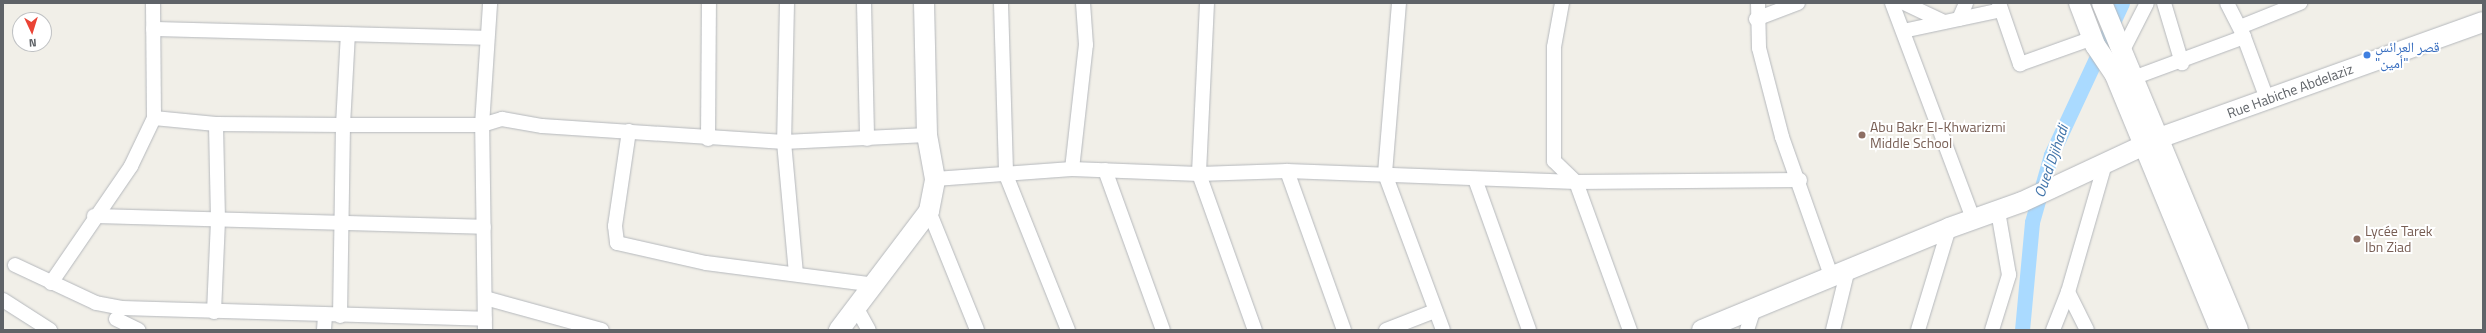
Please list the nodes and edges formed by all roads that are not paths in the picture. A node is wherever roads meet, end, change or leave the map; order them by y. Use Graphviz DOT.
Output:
graph roads {
  1 [pos="153,3"];
  2 [pos="490,3"];
  3 [pos="709,3"];
  4 [pos="788,3"];
  5 [pos="864,3"];
  6 [pos="924,3"];
  7 [pos="1001,3"];
  8 [pos="1083,3"];
  9 [pos="1207,3"];
  10 [pos="1399,3"];
  11 [pos="1562,3"];
  12 [pos="1758,3"];
  13 [pos="1798,3"];
  14 [pos="1892,3"];
  15 [pos="1904,3"];
  16 [pos="1966,3"];
  17 [pos="2079,3"];
  18 [pos="2147,3"];
  19 [pos="2164,3"];
  20 [pos="2227,3"];
  21 [pos="2300,3"];
  22 [pos="2000,7"];
  23 [pos="2105,9"];
  24 [pos="1756,19"];
  25 [pos="1959,19"];
  26 [pos="1944,22"];
  27 [pos="2483,22"];
  28 [pos="153,28"];
  29 [pos="1903,31"];
  30 [pos="2242,32"];
  31 [pos="348,34"];
  32 [pos="486,38"];
  33 [pos="2094,42"];
  34 [pos="2120,48"];
  35 [pos="2182,63"];
  36 [pos="2124,76"];
  37 [pos="2267,99"];
  38 [pos="154,118"];
  39 [pos="216,124"];
  40 [pos="343,125"];
  41 [pos="482,125"];
  42 [pos="629,131"];
  43 [pos="927,135"];
  44 [pos="708,139"];
  45 [pos="867,139"];
  46 [pos="784,142"];
  47 [pos="2152,142"];
  48 [pos="2104,166"];
  49 [pos="1072,169"];
  50 [pos="1104,170"];
  51 [pos="1287,171"];
  52 [pos="1199,174"];
  53 [pos="1385,174"];
  54 [pos="1006,175"];
  55 [pos="935,178"];
  56 [pos="1475,179"];
  57 [pos="1800,180"];
  58 [pos="1576,182"];
  59 [pos="929,211"];
  60 [pos="1998,211"];
  61 [pos="94,216"];
  62 [pos="1972,219"];
  63 [pos="218,220"];
  64 [pos="342,223"];
  65 [pos="484,227"];
  66 [pos="1949,228"];
  67 [pos="15,265"];
  68 [pos="796,273"];
  69 [pos="1839,275"];
  70 [pos="51,283"];
  71 [pos="876,285"];
  72 [pos="2068,292"];
  73 [pos="485,298"];
  74 [pos="3,300"];
  75 [pos="856,307"];
  76 [pos="1754,308"];
  77 [pos="1435,311"];
  78 [pos="214,312"];
  79 [pos="340,316"];
  80 [pos="116,319"];
  81 [pos="325,323"];
  82 [pos="485,324"];
  83 [pos="50,330"];
  84 [pos="140,330"];
  85 [pos="602,330"];
  86 [pos="839,330"];
  87 [pos="869,330"];
  88 [pos="977,330"];
  89 [pos="1068,330"];
  90 [pos="1163,330"];
  91 [pos="1255,330"];
  92 [pos="1344,330"];
  93 [pos="1386,330"];
  94 [pos="1443,330"];
  95 [pos="1529,330"];
  96 [pos="1630,330"];
  97 [pos="1702,330"];
  98 [pos="1747,330"];
  99 [pos="1833,330"];
  100 [pos="1918,330"];
  101 [pos="1992,330"];
  102 [pos="2053,330"];
  103 [pos="2087,330"];
  104 [pos="2220,330"];
  105 [pos="2238,330"];
  1 -- 28 [label="street"];
  2 -- 32 [label="street"];
  3 -- 44 [label="street"];
  4 -- 46 [label="street"];
  5 -- 45 [label="street"];
  6 -- 43 [label="street"];
  7 -- 54 [label="street"];
  8 -- 49 [label="street"];
  9 -- 52 [label="street"];
  10 -- 53 [label="street"];
  11 -- 58 [label="street"];
  12 -- 24 [label="street"];
  13 -- 24 [label="street"];
  14 -- 29 [label="street"];
  15 -- 26 [label="street"];
  16 -- 25 [label="street"];
  17 -- 33 [label="street"];
  18 -- 34 [label="street"];
  19 -- 35 [label="street"];
  20 -- 30 [label="street"];
  21 -- 30 [label="street"];
  22 -- 25 [label="street"];
  22 -- 33 [label="street"];
  23 -- 34 [label="street"];
  24 -- 57 [label="street"];
  25 -- 26 [label="street"];
  26 -- 29 [label="street"];
  27 -- 37 [label="street, Rue Habiche Abdelaziz"];
  28 -- 31 [label="street"];
  28 -- 38 [label="street"];
  29 -- 62 [label="street"];
  30 -- 35 [label="street"];
  30 -- 37 [label="street"];
  31 -- 32 [label="street"];
  31 -- 40 [label="street"];
  32 -- 41 [label="street"];
  33 -- 36 [label="street"];
  34 -- 36 [label="street"];
  35 -- 36 [label="street"];
  36 -- 47 [label="street"];
  37 -- 47 [label="street, Rue Habiche Abdelaziz"];
  38 -- 39 [label="street"];
  38 -- 61 [label="street"];
  39 -- 40 [label="street"];
  39 -- 63 [label="street"];
  40 -- 41 [label="street"];
  40 -- 64 [label="street"];
  41 -- 42 [label="street"];
  41 -- 65 [label="street"];
  42 -- 44 [label="street"];
  42 -- 68 [label="street"];
  43 -- 45 [label="street"];
  43 -- 55 [label="street"];
  44 -- 46 [label="street"];
  45 -- 46 [label="street"];
  46 -- 68 [label="street"];
  47 -- 48 [label="street, Rue Habiche Abdelaziz"];
  47 -- 104 [label="street"];
  47 -- 105 [label="street"];
  48 -- 60 [label="street, Rue Habiche Abdelaziz"];
  48 -- 72 [label="street"];
  49 -- 50 [label="street"];
  49 -- 54 [label="street"];
  50 -- 52 [label="street"];
  50 -- 90 [label="street"];
  51 -- 52 [label="street"];
  51 -- 53 [label="street"];
  51 -- 92 [label="street"];
  52 -- 91 [label="street"];
  53 -- 56 [label="street"];
  53 -- 77 [label="street"];
  54 -- 55 [label="street"];
  54 -- 89 [label="street"];
  55 -- 59 [label="street"];
  56 -- 58 [label="street"];
  56 -- 95 [label="street"];
  57 -- 58 [label="street"];
  57 -- 69 [label="street"];
  58 -- 96 [label="street"];
  59 -- 71 [label="street"];
  59 -- 88 [label="street"];
  60 -- 62 [label="street, Rue Habiche Abdelaziz"];
  60 -- 101 [label="street"];
  61 -- 63 [label="street"];
  61 -- 70 [label="street"];
  62 -- 66 [label="street, Rue Habiche Abdelaziz"];
  63 -- 64 [label="street"];
  63 -- 78 [label="street"];
  64 -- 65 [label="street"];
  64 -- 79 [label="street"];
  65 -- 73 [label="street"];
  66 -- 69 [label="street, Rue Habiche Abdelaziz"];
  66 -- 100 [label="street"];
  67 -- 70 [label="street"];
  68 -- 71 [label="street"];
  69 -- 76 [label="street, Rue Habiche Abdelaziz"];
  69 -- 99 [label="street"];
  70 -- 80 [label="street"];
  71 -- 75 [label="street"];
  72 -- 102 [label="street"];
  72 -- 103 [label="street"];
  73 -- 82 [label="street"];
  73 -- 85 [label="street"];
  74 -- 83 [label="street"];
  75 -- 86 [label="street"];
  75 -- 87 [label="street"];
  76 -- 97 [label="street, Rue Habiche Abdelaziz"];
  76 -- 98 [label="street"];
  77 -- 93 [label="street"];
  77 -- 94 [label="street"];
  78 -- 80 [label="street"];
  78 -- 81 [label="street"];
  79 -- 81 [label="street"];
  79 -- 82 [label="street"];
  80 -- 84 [label="street"];
}
